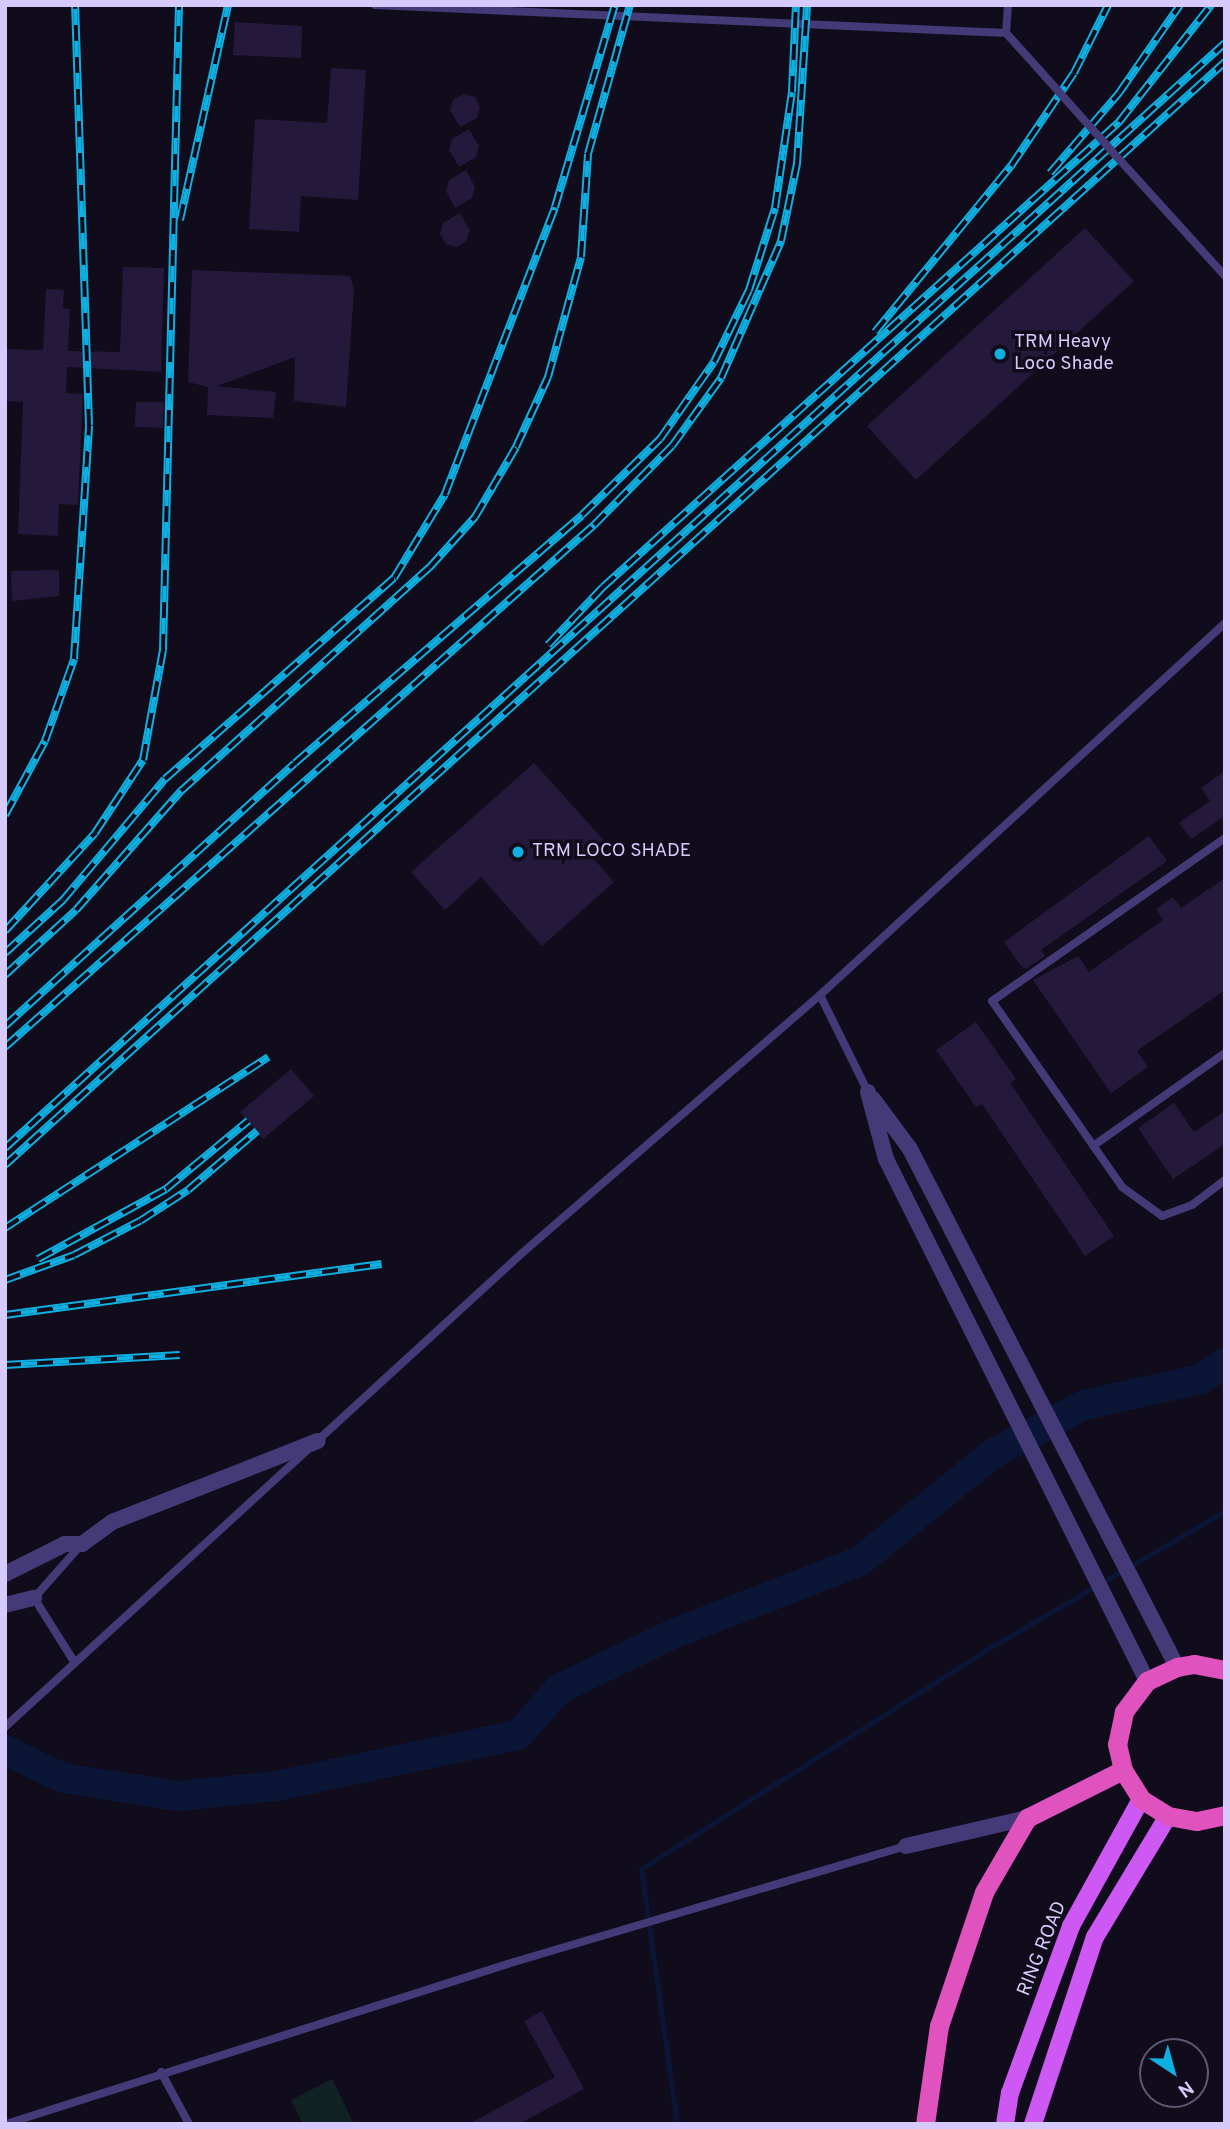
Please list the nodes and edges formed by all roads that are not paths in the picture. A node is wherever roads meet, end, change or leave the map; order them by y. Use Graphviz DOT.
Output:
graph roads {
  1 [pos="375,5"];
  2 [pos="1008,5"];
  3 [pos="1006,33"];
  4 [pos="1225,276"];
  5 [pos="1225,624"];
  6 [pos="1225,838"];
  7 [pos="820,995"];
  8 [pos="1225,1053"];
  9 [pos="868,1092"];
  10 [pos="1093,1146"];
  11 [pos="1225,1180"];
  12 [pos="318,1441"];
  13 [pos="82,1544"];
  14 [pos="5,1574"];
  15 [pos="34,1598"];
  16 [pos="5,1605"];
  17 [pos="75,1663"];
  18 [pos="1177,1667"];
  19 [pos="1225,1670"];
  20 [pos="1147,1681"];
  21 [pos="5,1727"];
  22 [pos="1123,1770"];
  23 [pos="1141,1799"];
  24 [pos="1225,1815"];
  25 [pos="1168,1816"];
  26 [pos="1027,1818"];
  27 [pos="906,1846"];
  28 [pos="162,2072"];
  29 [pos="5,2124"];
  30 [pos="189,2124"];
  31 [pos="925,2124"];
  32 [pos="1005,2124"];
  33 [pos="1033,2124"];
  1 -- 3 [label="lane"];
  2 -- 3 [label="lane"];
  3 -- 4 [label="lane, bridge"];
  5 -- 7 [label="lane"];
  6 -- 10 [label="lane"];
  7 -- 9 [label="lane"];
  7 -- 12 [label="lane"];
  8 -- 10 [label="lane"];
  9 -- 18 [label="street"];
  9 -- 20 [label="street"];
  10 -- 11 [label="lane"];
  12 -- 13 [label="street"];
  12 -- 17 [label="lane"];
  13 -- 14 [label="street"];
  13 -- 15 [label="lane"];
  15 -- 16 [label="street"];
  15 -- 17 [label="lane"];
  17 -- 21 [label="lane"];
  18 -- 19 [label="highway"];
  18 -- 20 [label="highway"];
  20 -- 22 [label="highway"];
  22 -- 23 [label="highway"];
  22 -- 26 [label="highway"];
  23 -- 25 [label="highway"];
  23 -- 32 [label="main road, RING ROAD"];
  24 -- 25 [label="highway"];
  25 -- 33 [label="main road"];
  26 -- 27 [label="street"];
  26 -- 31 [label="highway"];
  27 -- 28 [label="lane"];
  28 -- 29 [label="lane"];
  28 -- 30 [label="lane"];
}
